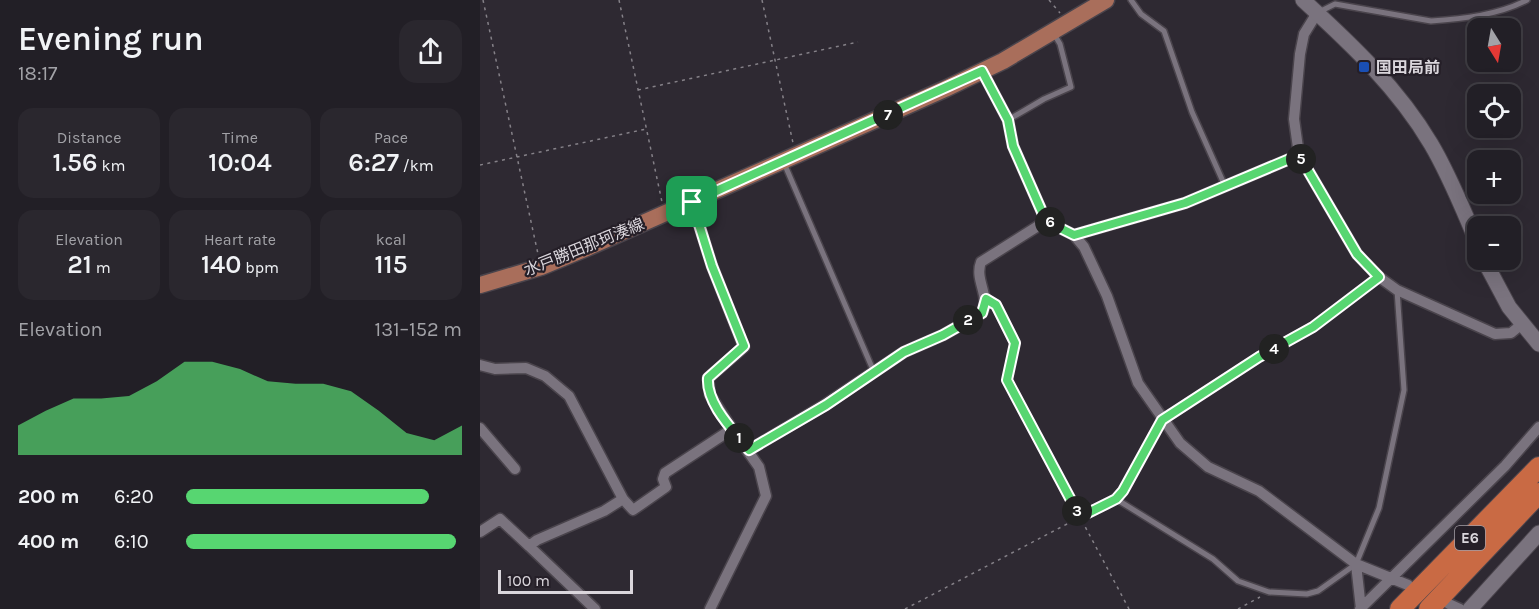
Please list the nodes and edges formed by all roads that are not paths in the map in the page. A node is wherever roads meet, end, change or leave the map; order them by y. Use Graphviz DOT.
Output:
graph roads {
  1 [pos="1106,0"];
  2 [pos="1131,0"];
  3 [pos="1303,0"];
  4 [pos="1527,0"];
  5 [pos="1317,13"];
  6 [pos="1053,33"];
  7 [pos="982,71"];
  8 [pos="1008,120"];
  9 [pos="1299,155"];
  10 [pos="789,159"];
  11 [pos="1225,187"];
  12 [pos="692,202"];
  13 [pos="1467,218"];
  14 [pos="1046,221"];
  15 [pos="1074,235"];
  16 [pos="1489,270"];
  17 [pos="1379,277"];
  18 [pos="480,285"];
  19 [pos="1397,290"];
  20 [pos="1522,324"];
  21 [pos="1539,344"];
  22 [pos="480,365"];
  23 [pos="874,372"];
  24 [pos="1162,420"];
  25 [pos="480,428"];
  26 [pos="1539,428"];
  27 [pos="732,429"];
  28 [pos="749,450"];
  29 [pos="1539,467"];
  30 [pos="515,469"];
  31 [pos="1539,493"];
  32 [pos="623,499"];
  33 [pos="1116,499"];
  34 [pos="480,532"];
  35 [pos="1539,533"];
  36 [pos="529,546"];
  37 [pos="1356,564"];
  38 [pos="1393,579"];
  39 [pos="1408,585"];
  40 [pos="1449,604"];
  41 [pos="595,609"];
  42 [pos="710,609"];
  43 [pos="1360,609"];
  44 [pos="1400,609"];
  45 [pos="1429,609"];
  46 [pos="1460,609"];
  47 [pos="1470,609"];
  1 -- 6 [label="main road, 水戸勝田那珂湊線"];
  2 -- 11 [label="lane"];
  3 -- 5 [label="main road"];
  4 -- 5 [label="lane"];
  5 -- 9 [label="street"];
  5 -- 13 [label="main road"];
  6 -- 7 [label="main road, 水戸勝田那珂湊線"];
  6 -- 8 [label="lane"];
  7 -- 8 [label="street"];
  7 -- 10 [label="main road, 水戸勝田那珂湊線"];
  8 -- 14 [label="street"];
  9 -- 11 [label="street"];
  9 -- 17 [label="street"];
  10 -- 12 [label="main road, 水戸勝田那珂湊線"];
  10 -- 23 [label="lane"];
  11 -- 15 [label="street"];
  12 -- 18 [label="main road, 水戸勝田那珂湊線"];
  12 -- 27 [label="street"];
  14 -- 15 [label="street"];
  14 -- 23 [label="street"];
  15 -- 24 [label="street"];
  16 -- 20 [label="main road"];
  17 -- 19 [label="street"];
  17 -- 24 [label="lane"];
  19 -- 20 [label="street"];
  19 -- 37 [label="lane"];
  20 -- 21 [label="main road"];
  22 -- 32 [label="street"];
  23 -- 28 [label="street"];
  24 -- 37 [label="street"];
  25 -- 30 [label="street"];
  26 -- 38 [label="street"];
  27 -- 28 [label="street"];
  27 -- 32 [label="street"];
  28 -- 42 [label="street"];
  29 -- 44 [label="highway, E6"];
  31 -- 45 [label="highway, E6"];
  32 -- 36 [label="street"];
  33 -- 37 [label="lane"];
  34 -- 36 [label="street"];
  35 -- 47 [label="main road"];
  36 -- 41 [label="street"];
  37 -- 38 [label="street"];
  37 -- 43 [label="street"];
  38 -- 39 [label="street"];
  38 -- 43 [label="street"];
  40 -- 46 [label="street"];
}
